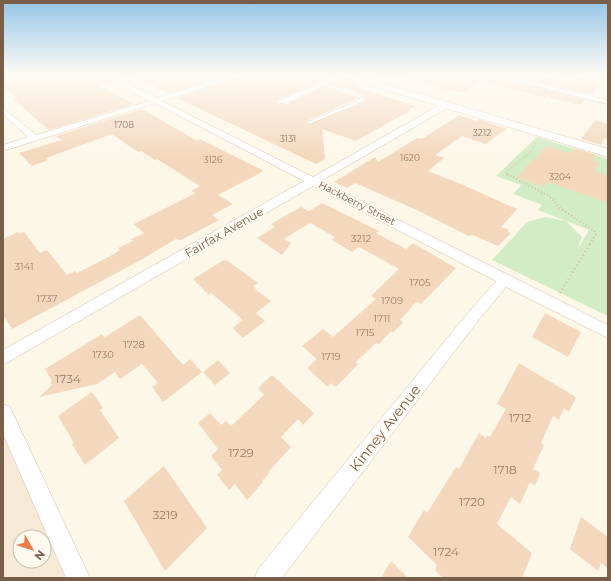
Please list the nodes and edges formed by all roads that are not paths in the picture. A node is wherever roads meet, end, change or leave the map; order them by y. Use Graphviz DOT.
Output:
graph roads {
  1 [pos="149,102"];
  2 [pos="160,102"];
  3 [pos="358,102"];
  4 [pos="436,102"];
  5 [pos="446,105"];
  6 [pos="3,110"];
  7 [pos="311,122"];
  8 [pos="34,138"];
  9 [pos="3,148"];
  10 [pos="608,153"];
  11 [pos="313,181"];
  12 [pos="505,279"];
  13 [pos="608,332"];
  14 [pos="3,358"];
  15 [pos="3,413"];
  16 [pos="78,578"];
  17 [pos="267,578"];
  1 -- 8 [label="street"];
  2 -- 11 [label="street, Hackberry Street"];
  3 -- 7 [label="lane"];
  4 -- 5 [label="street"];
  5 -- 10 [label="street"];
  5 -- 11 [label="street, Fairfax Avenue"];
  6 -- 8 [label="street"];
  8 -- 9 [label="street"];
  11 -- 12 [label="street, Hackberry Street"];
  11 -- 14 [label="street, Fairfax Avenue"];
  12 -- 13 [label="street, Hackberry Street"];
  12 -- 17 [label="street, Kinney Avenue"];
  15 -- 16 [label="street"];
}
